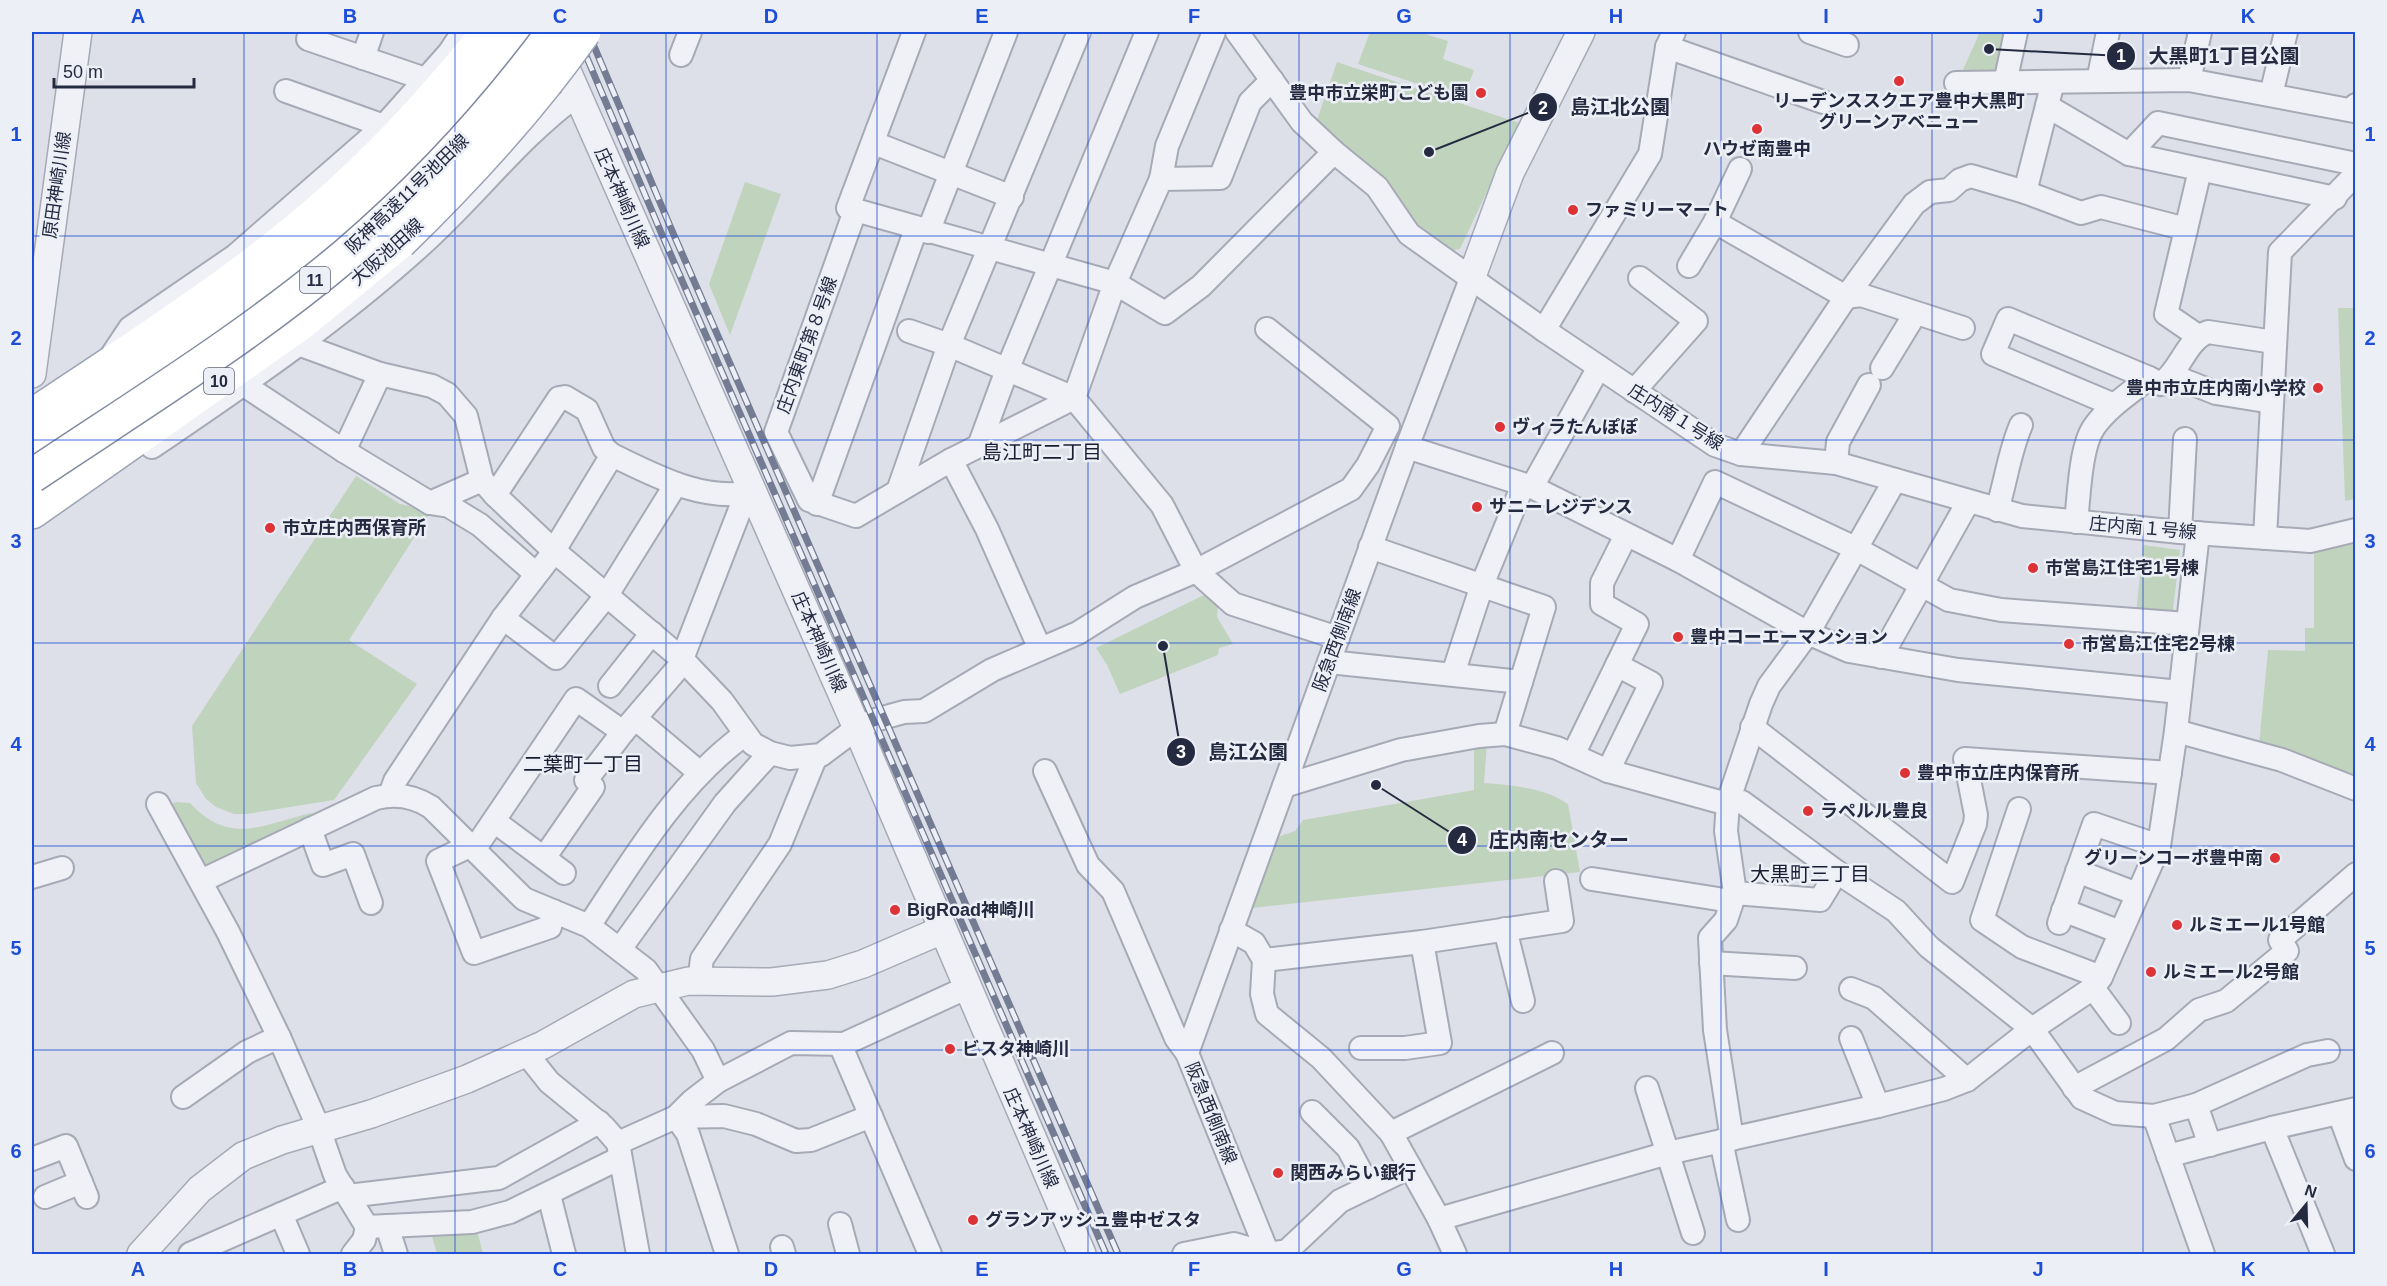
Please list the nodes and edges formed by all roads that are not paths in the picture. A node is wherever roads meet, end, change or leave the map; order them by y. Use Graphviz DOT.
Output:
graph roads {
  1 [pos="78,32"];
  2 [pos="310,32"];
  3 [pos="372,32"];
  4 [pos="464,32"];
  5 [pos="488,32"];
  6 [pos="521,32"];
  7 [pos="551,32"];
  8 [pos="584,32"];
  9 [pos="690,32"];
  10 [pos="914,32"];
  11 [pos="1006,32"];
  12 [pos="1079,32"];
  13 [pos="1147,32"];
  14 [pos="1214,32"];
  15 [pos="1237,32"];
  16 [pos="1581,32"];
  17 [pos="1810,32"];
  18 [pos="2016,32"];
  19 [pos="2109,32"];
  20 [pos="2200,32"];
  21 [pos="2286,32"];
  22 [pos="1671,39"];
  23 [pos="1847,45"];
  24 [pos="681,55"];
  25 [pos="363,58"];
  26 [pos="425,79"];
  27 [pos="1272,80"];
  28 [pos="2189,80"];
  29 [pos="2098,81"];
  30 [pos="2053,82"];
  31 [pos="2005,83"];
  32 [pos="1956,84"];
  33 [pos="286,91"];
  34 [pos="577,95"];
  35 [pos="2271,95"];
  36 [pos="1823,102"];
  37 [pos="2047,106"];
  38 [pos="2355,110"];
  39 [pos="384,126"];
  40 [pos="874,143"];
  41 [pos="1334,152"];
  42 [pos="2129,154"];
  43 [pos="2355,164"];
  44 [pos="1740,169"];
  45 [pos="2200,170"];
  46 [pos="953,174"];
  47 [pos="2355,174"];
  48 [pos="1161,179"];
  49 [pos="2025,192"];
  50 [pos="1012,197"];
  51 [pos="2335,198"];
  52 [pos="855,211"];
  53 [pos="1715,222"];
  54 [pos="2186,229"];
  55 [pos="922,230"];
  56 [pos="991,250"];
  57 [pos="39,263"];
  58 [pos="1050,266"];
  59 [pos="1689,266"];
  60 [pos="1640,278"];
  61 [pos="1471,279"];
  62 [pos="1115,283"];
  63 [pos="1846,297"];
  64 [pos="1915,314"];
  65 [pos="1963,328"];
  66 [pos="1267,329"];
  67 [pos="1544,330"];
  68 [pos="909,331"];
  69 [pos="2198,336"];
  70 [pos="2274,342"];
  71 [pos="301,345"];
  72 [pos="949,345"];
  73 [pos="1599,367"];
  74 [pos="102,369"];
  75 [pos="1007,370"];
  76 [pos="32,374"];
  77 [pos="380,374"];
  78 [pos="2173,376"];
  79 [pos="2149,378"];
  80 [pos="244,386"];
  81 [pos="1634,391"];
  82 [pos="1074,398"];
  83 [pos="2272,402"];
  84 [pos="2114,405"];
  85 [pos="32,416"];
  86 [pos="2021,425"];
  87 [pos="2185,439"];
  88 [pos="979,446"];
  89 [pos="32,447"];
  90 [pos="1407,447"];
  91 [pos="344,451"];
  92 [pos="1741,454"];
  93 [pos="612,455"];
  94 [pos="951,460"];
  95 [pos="104,461"];
  96 [pos="1836,463"];
  97 [pos="32,476"];
  98 [pos="1895,480"];
  99 [pos="676,484"];
  100 [pos="1527,486"];
  101 [pos="488,487"];
  102 [pos="898,491"];
  103 [pos="753,492"];
  104 [pos="1968,502"];
  105 [pos="430,503"];
  106 [pos="817,504"];
  107 [pos="1997,510"];
  108 [pos="32,512"];
  109 [pos="2076,522"];
  110 [pos="2355,530"];
  111 [pos="2189,532"];
  112 [pos="1626,535"];
  113 [pos="2265,538"];
  114 [pos="1371,547"];
  115 [pos="1855,548"];
  116 [pos="554,550"];
  117 [pos="1678,561"];
  118 [pos="1196,571"];
  119 [pos="536,574"];
  120 [pos="1923,584"];
  121 [pos="1482,585"];
  122 [pos="607,595"];
  123 [pos="503,618"];
  124 [pos="2187,624"];
  125 [pos="652,633"];
  126 [pos="1808,633"];
  127 [pos="1338,638"];
  128 [pos="1040,649"];
  129 [pos="1881,657"];
  130 [pos="683,660"];
  131 [pos="1329,662"];
  132 [pos="1617,665"];
  133 [pos="1453,674"];
  134 [pos="1521,682"];
  135 [pos="609,686"];
  136 [pos="2180,692"];
  137 [pos="629,725"];
  138 [pos="1752,727"];
  139 [pos="857,728"];
  140 [pos="2176,731"];
  141 [pos="1505,734"];
  142 [pos="744,735"];
  143 [pos="770,753"];
  144 [pos="1573,755"];
  145 [pos="816,756"];
  146 [pos="1045,771"];
  147 [pos="1608,771"];
  148 [pos="700,773"];
  149 [pos="2170,773"];
  150 [pos="1284,786"];
  151 [pos="2355,789"];
  152 [pos="390,795"];
  153 [pos="1728,802"];
  154 [pos="158,804"];
  155 [pos="2019,809"];
  156 [pos="494,821"];
  157 [pos="310,829"];
  158 [pos="2159,846"];
  159 [pos="472,847"];
  160 [pos="544,858"];
  161 [pos="62,868"];
  162 [pos="2077,871"];
  163 [pos="1837,872"];
  164 [pos="564,873"];
  165 [pos="2355,874"];
  166 [pos="32,878"];
  167 [pos="1592,879"];
  168 [pos="201,881"];
  169 [pos="1556,881"];
  170 [pos="2137,894"];
  171 [pos="1733,897"];
  172 [pos="371,903"];
  173 [pos="553,911"];
  174 [pos="589,926"];
  175 [pos="1505,929"];
  176 [pos="942,930"];
  177 [pos="1231,930"];
  178 [pos="2120,932"];
  179 [pos="1422,942"];
  180 [pos="620,949"];
  181 [pos="1264,960"];
  182 [pos="1711,963"];
  183 [pos="1795,968"];
  184 [pos="699,980"];
  185 [pos="2097,982"];
  186 [pos="659,987"];
  187 [pos="966,988"];
  188 [pos="1851,989"];
  189 [pos="1523,1000"];
  190 [pos="2119,1023"];
  191 [pos="2032,1029"];
  192 [pos="279,1037"];
  193 [pos="1851,1038"];
  194 [pos="840,1044"];
  195 [pos="1361,1048"];
  196 [pos="2328,1051"];
  197 [pos="526,1053"];
  198 [pos="1187,1053"];
  199 [pos="1552,1053"];
  200 [pos="1967,1080"];
  201 [pos="718,1081"];
  202 [pos="1647,1088"];
  203 [pos="2074,1088"];
  204 [pos="183,1097"];
  205 [pos="2196,1105"];
  206 [pos="1878,1106"];
  207 [pos="2347,1111"];
  208 [pos="1312,1112"];
  209 [pos="871,1116"];
  210 [pos="2154,1116"];
  211 [pos="676,1117"];
  212 [pos="598,1122"];
  213 [pos="2272,1128"];
  214 [pos="319,1129"];
  215 [pos="1391,1133"];
  216 [pos="1726,1140"];
  217 [pos="2210,1145"];
  218 [pos="619,1150"];
  219 [pos="1668,1153"];
  220 [pos="2168,1156"];
  221 [pos="32,1159"];
  222 [pos="2355,1159"];
  223 [pos="1410,1167"];
  224 [pos="1369,1187"];
  225 [pos="345,1191"];
  226 [pos="549,1195"];
  227 [pos="45,1197"];
  228 [pos="281,1215"];
  229 [pos="1439,1220"];
  230 [pos="1738,1220"];
  231 [pos="840,1224"];
  232 [pos="377,1226"];
  233 [pos="165,1229"];
  234 [pos="1693,1233"];
  235 [pos="1278,1253"];
  236 [pos="141,1254"];
  237 [pos="190,1254"];
  238 [pos="298,1254"];
  239 [pos="353,1254"];
  240 [pos="396,1254"];
  241 [pos="564,1254"];
  242 [pos="638,1254"];
  243 [pos="727,1254"];
  244 [pos="848,1254"];
  245 [pos="930,1254"];
  246 [pos="1082,1254"];
  247 [pos="1184,1254"];
  248 [pos="1455,1254"];
  249 [pos="2203,1254"];
  250 [pos="2323,1254"];
  1 -- 57 [label="street, 原田神崎川線"];
  2 -- 25 [label="street"];
  3 -- 25 [label="street"];
  4 -- 26 [label="street"];
  5 -- 74 [label="main road"];
  6 -- 89 [label="main road, 阪神高速11号池田線 / 11"];
  7 -- 34 [label="street, 庄本神崎川線"];
  7 -- 97 [label="main road, 阪神高速11号池田線 / 11, bridge"];
  8 -- 95 [label="main road, 大阪池田線 / 10, bridge"];
  9 -- 24 [label="street"];
  10 -- 40 [label="street"];
  11 -- 46 [label="street"];
  12 -- 50 [label="street"];
  13 -- 58 [label="street"];
  14 -- 48 [label="street"];
  15 -- 27 [label="street, 庄内南１号線"];
  16 -- 61 [label="street, 阪急西側南線"];
  17 -- 23 [label="street"];
  18 -- 31 [label="street"];
  19 -- 29 [label="street"];
  20 -- 28 [label="street"];
  21 -- 35 [label="street"];
  22 -- 36 [label="street"];
  22 -- 67 [label="street"];
  25 -- 26 [label="street"];
  26 -- 39 [label="street"];
  27 -- 41 [label="street, 庄内南１号線"];
  27 -- 48 [label="street"];
  28 -- 29 [label="street"];
  28 -- 35 [label="street"];
  29 -- 30 [label="street"];
  30 -- 31 [label="street"];
  30 -- 37 [label="street"];
  31 -- 32 [label="street"];
  33 -- 39 [label="street"];
  34 -- 71 [label="street"];
  34 -- 103 [label="street, 庄本神崎川線"];
  35 -- 38 [label="street"];
  37 -- 42 [label="street"];
  37 -- 49 [label="street"];
  39 -- 74 [label="street"];
  40 -- 46 [label="street"];
  40 -- 52 [label="street, 庄内東町第８号線"];
  41 -- 61 [label="street, 庄内南１号線"];
  41 -- 62 [label="street"];
  42 -- 43 [label="street"];
  42 -- 45 [label="street"];
  44 -- 53 [label="street"];
  45 -- 51 [label="street"];
  45 -- 54 [label="street"];
  46 -- 50 [label="street"];
  46 -- 55 [label="street"];
  47 -- 51 [label="street"];
  48 -- 62 [label="street"];
  49 -- 54 [label="street"];
  49 -- 63 [label="street"];
  50 -- 56 [label="street"];
  51 -- 70 [label="street"];
  52 -- 55 [label="street"];
  52 -- 106 [label="street, 庄内東町第８号線"];
  53 -- 59 [label="street"];
  53 -- 63 [label="street"];
  54 -- 69 [label="street"];
  55 -- 56 [label="street"];
  55 -- 106 [label="street"];
  56 -- 58 [label="street"];
  56 -- 72 [label="street"];
  57 -- 76 [label="street, 原田神崎川線"];
  58 -- 62 [label="street"];
  58 -- 75 [label="street"];
  60 -- 81 [label="street"];
  61 -- 67 [label="street, 庄内南１号線"];
  61 -- 90 [label="street, 阪急西側南線"];
  62 -- 82 [label="street"];
  63 -- 64 [label="street"];
  63 -- 92 [label="street"];
  64 -- 65 [label="street"];
  64 -- 96 [label="street"];
  66 -- 118 [label="street"];
  67 -- 73 [label="street, 庄内南１号線"];
  68 -- 72 [label="street"];
  69 -- 70 [label="street"];
  69 -- 78 [label="street"];
  70 -- 83 [label="street"];
  71 -- 77 [label="street"];
  71 -- 80 [label="street"];
  72 -- 75 [label="street"];
  72 -- 102 [label="street"];
  73 -- 81 [label="street, 庄内南１号線"];
  73 -- 100 [label="street"];
  74 -- 85 [label="main road"];
  75 -- 82 [label="street"];
  75 -- 88 [label="street"];
  77 -- 91 [label="street"];
  77 -- 101 [label="street"];
  78 -- 79 [label="street"];
  78 -- 83 [label="street"];
  79 -- 84 [label="street"];
  79 -- 84 [label="street"];
  80 -- 91 [label="street"];
  80 -- 95 [label="street"];
  81 -- 92 [label="street, 庄内南１号線"];
  82 -- 88 [label="street"];
  82 -- 118 [label="street"];
  83 -- 113 [label="street"];
  84 -- 109 [label="street"];
  86 -- 107 [label="street"];
  87 -- 111 [label="street"];
  88 -- 94 [label="street"];
  90 -- 100 [label="street"];
  90 -- 114 [label="street, 阪急西側南線"];
  91 -- 105 [label="street"];
  92 -- 96 [label="street, 庄内南１号線"];
  93 -- 99 [label="street"];
  93 -- 101 [label="street"];
  93 -- 116 [label="street"];
  94 -- 102 [label="street"];
  94 -- 128 [label="street"];
  95 -- 108 [label="main road, 大阪池田線 / 10"];
  96 -- 98 [label="street, 庄内南１号線"];
  98 -- 104 [label="street, 庄内南１号線"];
  98 -- 115 [label="street"];
  99 -- 103 [label="street"];
  99 -- 122 [label="street"];
  100 -- 112 [label="street"];
  100 -- 121 [label="street"];
  101 -- 105 [label="street"];
  101 -- 116 [label="street"];
  102 -- 106 [label="street"];
  103 -- 130 [label="street"];
  103 -- 139 [label="street, 庄本神崎川線"];
  104 -- 107 [label="street, 庄内南１号線"];
  104 -- 120 [label="street"];
  105 -- 119 [label="street"];
  107 -- 109 [label="street, 庄内南１号線"];
  109 -- 111 [label="street, 庄内南１号線"];
  110 -- 113 [label="street, 庄内南１号線"];
  111 -- 113 [label="street, 庄内南１号線"];
  111 -- 124 [label="street"];
  112 -- 117 [label="street"];
  112 -- 132 [label="street"];
  114 -- 121 [label="street"];
  114 -- 127 [label="street, 阪急西側南線"];
  115 -- 117 [label="street"];
  115 -- 120 [label="street"];
  115 -- 126 [label="street"];
  116 -- 119 [label="street"];
  116 -- 122 [label="street"];
  117 -- 126 [label="street"];
  118 -- 127 [label="street"];
  118 -- 128 [label="street"];
  119 -- 123 [label="street"];
  120 -- 124 [label="street"];
  120 -- 129 [label="street"];
  121 -- 133 [label="street"];
  121 -- 134 [label="street"];
  122 -- 123 [label="street"];
  122 -- 125 [label="street"];
  123 -- 152 [label="street"];
  124 -- 136 [label="street"];
  125 -- 130 [label="street"];
  125 -- 135 [label="street"];
  126 -- 129 [label="street"];
  126 -- 138 [label="street"];
  127 -- 131 [label="street, 阪急西側南線"];
  128 -- 139 [label="street"];
  129 -- 136 [label="street"];
  130 -- 137 [label="street"];
  130 -- 142 [label="street"];
  131 -- 133 [label="street"];
  131 -- 150 [label="street, 阪急西側南線"];
  132 -- 144 [label="street"];
  132 -- 147 [label="street"];
  133 -- 134 [label="street"];
  134 -- 141 [label="street"];
  136 -- 140 [label="street"];
  137 -- 148 [label="street"];
  137 -- 156 [label="street"];
  137 -- 160 [label="street"];
  138 -- 149 [label="street"];
  138 -- 153 [label="street"];
  139 -- 145 [label="street"];
  139 -- 176 [label="street, 庄本神崎川線"];
  140 -- 149 [label="street"];
  140 -- 151 [label="street"];
  141 -- 144 [label="street"];
  141 -- 150 [label="street"];
  142 -- 143 [label="street"];
  142 -- 148 [label="street"];
  143 -- 145 [label="street"];
  143 -- 180 [label="street"];
  144 -- 147 [label="street"];
  145 -- 184 [label="street"];
  146 -- 198 [label="street"];
  147 -- 153 [label="street"];
  148 -- 174 [label="street"];
  149 -- 158 [label="street"];
  150 -- 177 [label="street, 阪急西側南線"];
  152 -- 157 [label="street"];
  152 -- 159 [label="street"];
  153 -- 163 [label="street"];
  153 -- 171 [label="street"];
  154 -- 168 [label="street"];
  155 -- 185 [label="street"];
  156 -- 159 [label="street"];
  156 -- 160 [label="street"];
  157 -- 168 [label="street"];
  157 -- 172 [label="street"];
  158 -- 162 [label="street"];
  158 -- 170 [label="street"];
  159 -- 173 [label="street"];
  159 -- 173 [label="street"];
  160 -- 164 [label="street"];
  161 -- 166 [label="street"];
  162 -- 170 [label="street"];
  162 -- 178 [label="street"];
  163 -- 171 [label="street"];
  163 -- 191 [label="street"];
  165 -- 203 [label="street"];
  167 -- 171 [label="street"];
  168 -- 192 [label="street"];
  169 -- 175 [label="street"];
  170 -- 178 [label="street"];
  171 -- 182 [label="street"];
  173 -- 174 [label="street"];
  174 -- 180 [label="street"];
  175 -- 179 [label="street"];
  175 -- 189 [label="street"];
  176 -- 184 [label="street"];
  176 -- 187 [label="street, 庄本神崎川線"];
  177 -- 181 [label="street"];
  177 -- 198 [label="street, 阪急西側南線"];
  178 -- 185 [label="street"];
  179 -- 181 [label="street"];
  179 -- 195 [label="street"];
  180 -- 186 [label="street"];
  181 -- 215 [label="street"];
  182 -- 183 [label="street"];
  182 -- 216 [label="street"];
  184 -- 186 [label="street"];
  185 -- 190 [label="street"];
  185 -- 191 [label="street"];
  186 -- 197 [label="street"];
  186 -- 201 [label="street"];
  187 -- 194 [label="street"];
  187 -- 246 [label="street, 庄本神崎川線"];
  188 -- 200 [label="street"];
  191 -- 200 [label="street"];
  191 -- 203 [label="street"];
  192 -- 204 [label="street"];
  192 -- 214 [label="street"];
  193 -- 206 [label="street"];
  194 -- 201 [label="street"];
  194 -- 209 [label="street"];
  196 -- 205 [label="street"];
  197 -- 212 [label="street"];
  197 -- 214 [label="street"];
  198 -- 235 [label="street, 阪急西側南線"];
  199 -- 215 [label="street"];
  200 -- 206 [label="street"];
  201 -- 211 [label="street"];
  202 -- 219 [label="street"];
  203 -- 210 [label="street"];
  205 -- 210 [label="street"];
  205 -- 217 [label="street"];
  206 -- 216 [label="street"];
  207 -- 213 [label="street"];
  207 -- 222 [label="street"];
  208 -- 224 [label="street"];
  209 -- 211 [label="street"];
  209 -- 245 [label="street"];
  210 -- 220 [label="street"];
  211 -- 218 [label="street"];
  211 -- 243 [label="street"];
  212 -- 218 [label="street"];
  212 -- 225 [label="street"];
  213 -- 217 [label="street"];
  213 -- 250 [label="street"];
  214 -- 225 [label="street"];
  214 -- 233 [label="street"];
  215 -- 223 [label="street"];
  216 -- 219 [label="street"];
  216 -- 230 [label="street"];
  217 -- 220 [label="street"];
  218 -- 226 [label="street"];
  218 -- 242 [label="street"];
  219 -- 229 [label="street"];
  219 -- 234 [label="street"];
  220 -- 249 [label="street"];
  221 -- 227 [label="street"];
  223 -- 224 [label="street"];
  223 -- 229 [label="street"];
  224 -- 235 [label="street"];
  225 -- 228 [label="street"];
  225 -- 232 [label="street"];
  226 -- 232 [label="street"];
  226 -- 241 [label="street"];
  228 -- 237 [label="street"];
  228 -- 238 [label="street"];
  229 -- 248 [label="street"];
  231 -- 244 [label="street"];
  232 -- 239 [label="street"];
  232 -- 240 [label="street"];
  233 -- 236 [label="street"];
  233 -- 237 [label="street"];
  235 -- 247 [label="street"];
}
